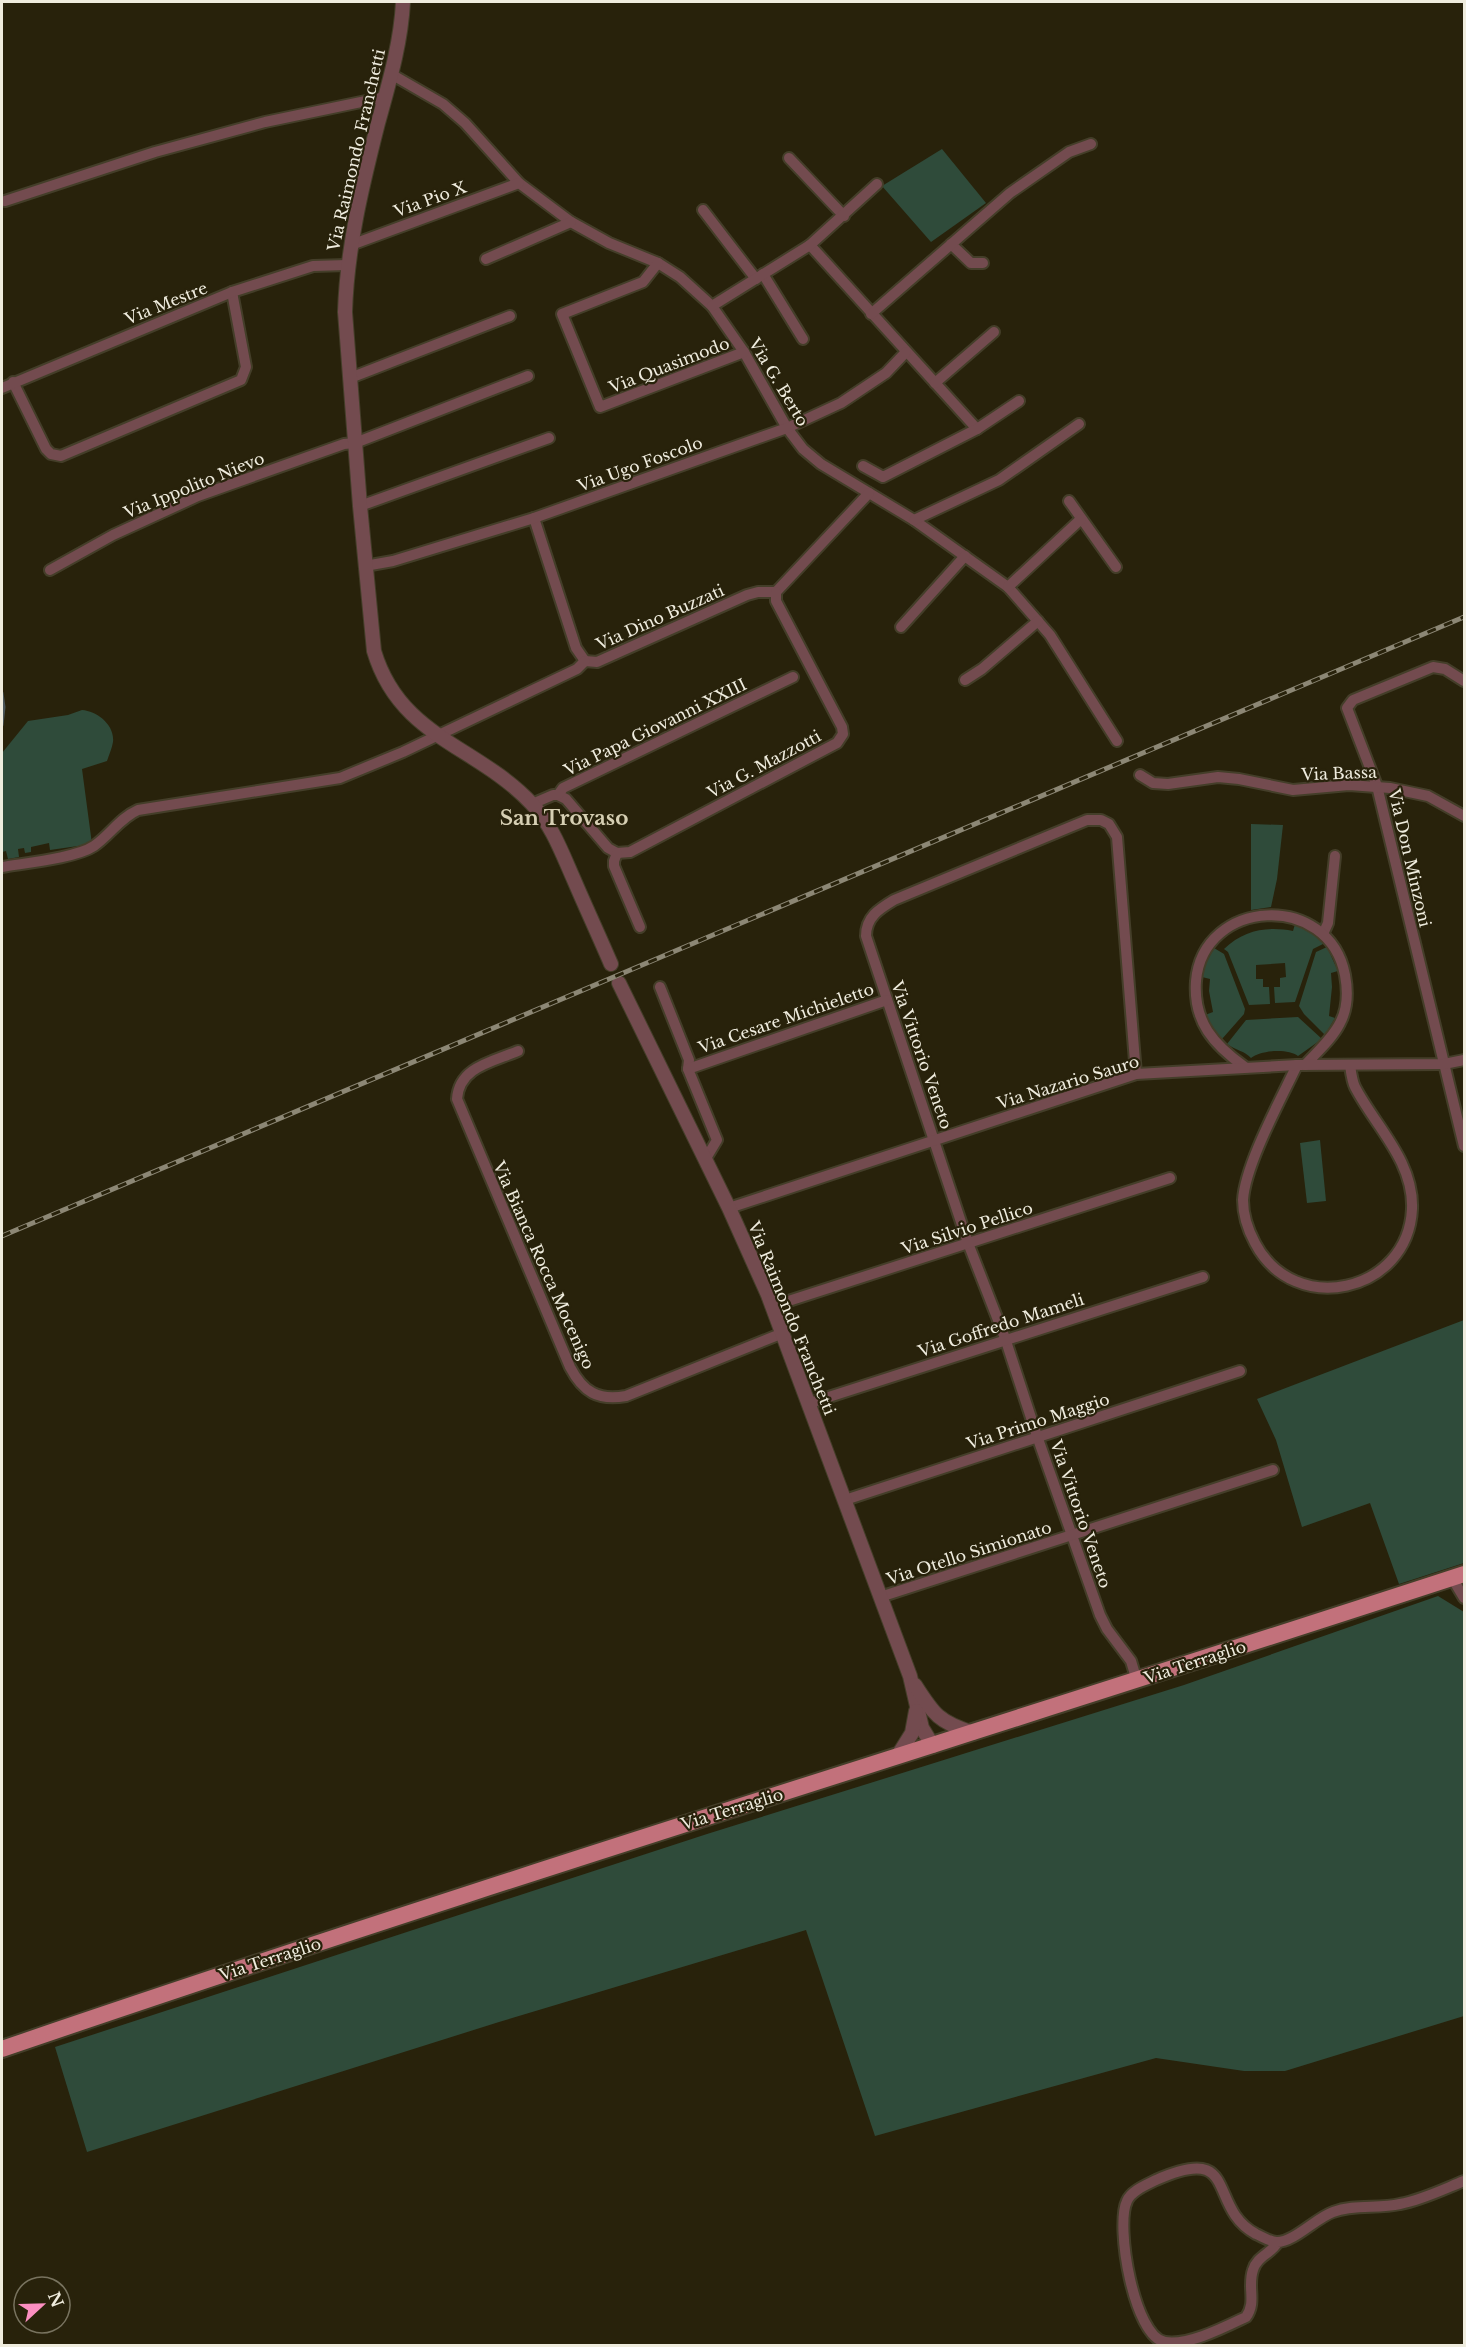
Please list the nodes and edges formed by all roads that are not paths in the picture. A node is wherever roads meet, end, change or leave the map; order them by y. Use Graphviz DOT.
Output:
graph roads {
  1 [pos="403,2"];
  2 [pos="391,74"];
  3 [pos="385,97"];
  4 [pos="1090,144"];
  5 [pos="789,158"];
  6 [pos="519,183"];
  7 [pos="878,184"];
  8 [pos="5,201"];
  9 [pos="703,210"];
  10 [pos="844,216"];
  11 [pos="572,222"];
  12 [pos="351,244"];
  13 [pos="951,244"];
  14 [pos="810,245"];
  15 [pos="486,260"];
  16 [pos="658,263"];
  17 [pos="983,263"];
  18 [pos="347,265"];
  19 [pos="760,277"];
  20 [pos="232,292"];
  21 [pos="712,306"];
  22 [pos="871,314"];
  23 [pos="510,316"];
  24 [pos="994,332"];
  25 [pos="804,339"];
  26 [pos="744,352"];
  27 [pos="906,352"];
  28 [pos="528,376"];
  29 [pos="350,378"];
  30 [pos="13,382"];
  31 [pos="935,383"];
  32 [pos="2,388"];
  33 [pos="1019,400"];
  34 [pos="1079,424"];
  35 [pos="787,428"];
  36 [pos="977,429"];
  37 [pos="549,438"];
  38 [pos="355,443"];
  39 [pos="863,466"];
  40 [pos="869,493"];
  41 [pos="1069,501"];
  42 [pos="360,507"];
  43 [pos="534,518"];
  44 [pos="1081,519"];
  45 [pos="914,520"];
  46 [pos="965,556"];
  47 [pos="365,566"];
  48 [pos="1116,567"];
  49 [pos="50,570"];
  50 [pos="1008,587"];
  51 [pos="776,592"];
  52 [pos="1038,621"];
  53 [pos="901,627"];
  54 [pos="585,661"];
  55 [pos="793,677"];
  56 [pos="965,680"];
  57 [pos="1464,681"];
  58 [pos="436,735"];
  59 [pos="1117,741"];
  60 [pos="1140,775"];
  61 [pos="1377,786"];
  62 [pos="558,795"];
  63 [pos="532,804"];
  64 [pos="1464,816"];
  65 [pos="617,852"];
  66 [pos="1335,856"];
  67 [pos="2,867"];
  68 [pos="640,927"];
  69 [pos="1323,934"];
  70 [pos="611,964"];
  71 [pos="619,983"];
  72 [pos="660,987"];
  73 [pos="887,1000"];
  74 [pos="518,1051"];
  75 [pos="1464,1060"];
  76 [pos="1444,1064"];
  77 [pos="1301,1065"];
  78 [pos="1350,1065"];
  79 [pos="1245,1067"];
  80 [pos="688,1069"];
  81 [pos="1136,1074"];
  82 [pos="935,1140"];
  83 [pos="1464,1146"];
  84 [pos="705,1160"];
  85 [pos="1170,1178"];
  86 [pos="729,1208"];
  87 [pos="968,1243"];
  88 [pos="1203,1277"];
  89 [pos="773,1306"];
  90 [pos="783,1333"];
  91 [pos="1005,1338"];
  92 [pos="1240,1371"];
  93 [pos="810,1403"];
  94 [pos="1037,1436"];
  95 [pos="1273,1470"];
  96 [pos="846,1500"];
  97 [pos="1072,1536"];
  98 [pos="1458,1576"];
  99 [pos="880,1597"];
  100 [pos="1464,1598"];
  101 [pos="910,1676"];
  102 [pos="1137,1681"];
  103 [pos="916,1706"];
  104 [pos="931,1710"];
  105 [pos="974,1733"];
  106 [pos="933,1746"];
  107 [pos="897,1757"];
  108 [pos="2,2049"];
  109 [pos="1464,2181"];
  110 [pos="1278,2242"];
  1 -- 2 [label="street, Via Raimondo Franchetti"];
  2 -- 3 [label="street, Via Raimondo Franchetti"];
  2 -- 6 [label="street, Via G. Berto"];
  3 -- 8 [label="street"];
  3 -- 12 [label="street, Via Raimondo Franchetti"];
  4 -- 13 [label="street"];
  5 -- 10 [label="street"];
  6 -- 11 [label="street, Via G. Berto"];
  6 -- 12 [label="street, Via Pio X"];
  7 -- 10 [label="street"];
  9 -- 19 [label="street"];
  10 -- 14 [label="street"];
  11 -- 15 [label="street"];
  11 -- 16 [label="street, Via G. Berto"];
  12 -- 18 [label="street, Via Raimondo Franchetti"];
  13 -- 17 [label="street"];
  13 -- 22 [label="street"];
  14 -- 19 [label="street"];
  14 -- 22 [label="street"];
  16 -- 21 [label="street, Via G. Berto"];
  16 -- 26 [label="street, Via Quasimodo"];
  18 -- 20 [label="street, Via Mestre"];
  18 -- 29 [label="street, Via Raimondo Franchetti"];
  19 -- 21 [label="street"];
  19 -- 25 [label="street"];
  20 -- 30 [label="street, Via Mestre"];
  20 -- 30 [label="street"];
  21 -- 26 [label="street, Via G. Berto"];
  22 -- 27 [label="street"];
  23 -- 29 [label="street"];
  24 -- 31 [label="street"];
  26 -- 35 [label="street, Via G. Berto"];
  27 -- 31 [label="street"];
  27 -- 35 [label="street, Via Ugo Foscolo"];
  28 -- 38 [label="street"];
  29 -- 38 [label="street, Via Raimondo Franchetti"];
  30 -- 32 [label="street, Via Mestre"];
  31 -- 36 [label="street"];
  33 -- 36 [label="street"];
  34 -- 45 [label="street"];
  35 -- 40 [label="street, Via G. Berto"];
  35 -- 43 [label="street, Via Ugo Foscolo"];
  36 -- 39 [label="street"];
  37 -- 42 [label="street"];
  38 -- 42 [label="street, Via Raimondo Franchetti"];
  38 -- 49 [label="street, Via Ippolito Nievo"];
  40 -- 45 [label="street, Via G. Berto"];
  40 -- 51 [label="street"];
  41 -- 44 [label="street"];
  42 -- 47 [label="street, Via Raimondo Franchetti"];
  43 -- 47 [label="street, Via Ugo Foscolo"];
  43 -- 54 [label="street"];
  44 -- 48 [label="street"];
  44 -- 50 [label="street"];
  45 -- 46 [label="street, Via G. Berto"];
  46 -- 50 [label="street, Via G. Berto"];
  46 -- 53 [label="street"];
  47 -- 58 [label="street, Via Raimondo Franchetti"];
  50 -- 52 [label="street, Via G. Berto"];
  51 -- 54 [label="street, Via Dino Buzzati"];
  51 -- 65 [label="street, Via G. Mazzotti"];
  52 -- 56 [label="street"];
  52 -- 59 [label="street, Via G. Berto"];
  54 -- 58 [label="street, Via Dino Buzzati"];
  55 -- 62 [label="street, Via Papa Giovanni XXIII"];
  57 -- 61 [label="street, Via Don Minzoni"];
  58 -- 63 [label="street, Via Raimondo Franchetti"];
  58 -- 67 [label="street, Via Dino Buzzati"];
  60 -- 61 [label="street, Via Bassa"];
  61 -- 64 [label="street, Via Bassa"];
  61 -- 76 [label="street, Via Don Minzoni"];
  62 -- 63 [label="street, Via Papa Giovanni XXIII"];
  62 -- 65 [label="street"];
  63 -- 70 [label="street, Via Raimondo Franchetti"];
  65 -- 68 [label="street"];
  66 -- 69 [label="street"];
  69 -- 77 [label="street"];
  69 -- 79 [label="street"];
  71 -- 84 [label="street, Via Raimondo Franchetti"];
  72 -- 80 [label="street"];
  73 -- 80 [label="street, Via Cesare Michieletto"];
  73 -- 81 [label="street, Via Vittorio Veneto"];
  73 -- 82 [label="street, Via Vittorio Veneto"];
  74 -- 90 [label="street, Via Bianca Rocca Mocenigo"];
  75 -- 76 [label="street, Via Nazario Sauro"];
  76 -- 78 [label="street, Via Nazario Sauro"];
  76 -- 83 [label="street, Via Don Minzoni"];
  77 -- 78 [label="street, Via Nazario Sauro"];
  77 -- 78 [label="street"];
  77 -- 79 [label="street, Via Nazario Sauro"];
  79 -- 81 [label="street, Via Nazario Sauro"];
  80 -- 84 [label="street, Via Cesare Michieletto"];
  81 -- 82 [label="street, Via Nazario Sauro"];
  82 -- 86 [label="street, Via Nazario Sauro"];
  82 -- 87 [label="street, Via Vittorio Veneto"];
  84 -- 86 [label="street, Via Raimondo Franchetti"];
  85 -- 87 [label="street, Via Silvio Pellico"];
  86 -- 89 [label="street, Via Raimondo Franchetti"];
  87 -- 89 [label="street, Via Silvio Pellico"];
  87 -- 91 [label="street, Via Vittorio Veneto"];
  88 -- 91 [label="street, Via Goffredo Mameli"];
  89 -- 90 [label="street, Via Raimondo Franchetti"];
  90 -- 93 [label="street, Via Raimondo Franchetti"];
  91 -- 93 [label="street, Via Goffredo Mameli"];
  91 -- 94 [label="street, Via Vittorio Veneto"];
  92 -- 94 [label="street, Via Primo Maggio"];
  93 -- 96 [label="street, Via Raimondo Franchetti"];
  94 -- 96 [label="street, Via Primo Maggio"];
  94 -- 97 [label="street, Via Vittorio Veneto"];
  95 -- 97 [label="street, Via Otello Simionato"];
  96 -- 99 [label="street, Via Raimondo Franchetti"];
  97 -- 99 [label="street, Via Otello Simionato"];
  97 -- 102 [label="street, Via Vittorio Veneto"];
  98 -- 100 [label="street"];
  98 -- 102 [label="main road, Via Terraglio"];
  99 -- 101 [label="street, Via Raimondo Franchetti"];
  101 -- 103 [label="street, Via Raimondo Franchetti"];
  101 -- 104 [label="street, Via Raimondo Franchetti"];
  102 -- 105 [label="main road, Via Terraglio"];
  103 -- 106 [label="street, Via Raimondo Franchetti"];
  103 -- 107 [label="street, Via Raimondo Franchetti"];
  104 -- 105 [label="street, Via Raimondo Franchetti"];
  104 -- 106 [label="street, Via Raimondo Franchetti"];
  105 -- 106 [label="main road, Via Terraglio"];
  106 -- 107 [label="main road, Via Terraglio"];
  107 -- 108 [label="main road, Via Terraglio"];
  109 -- 110 [label="street"];
  110 -- 110 [label="street"];
}
